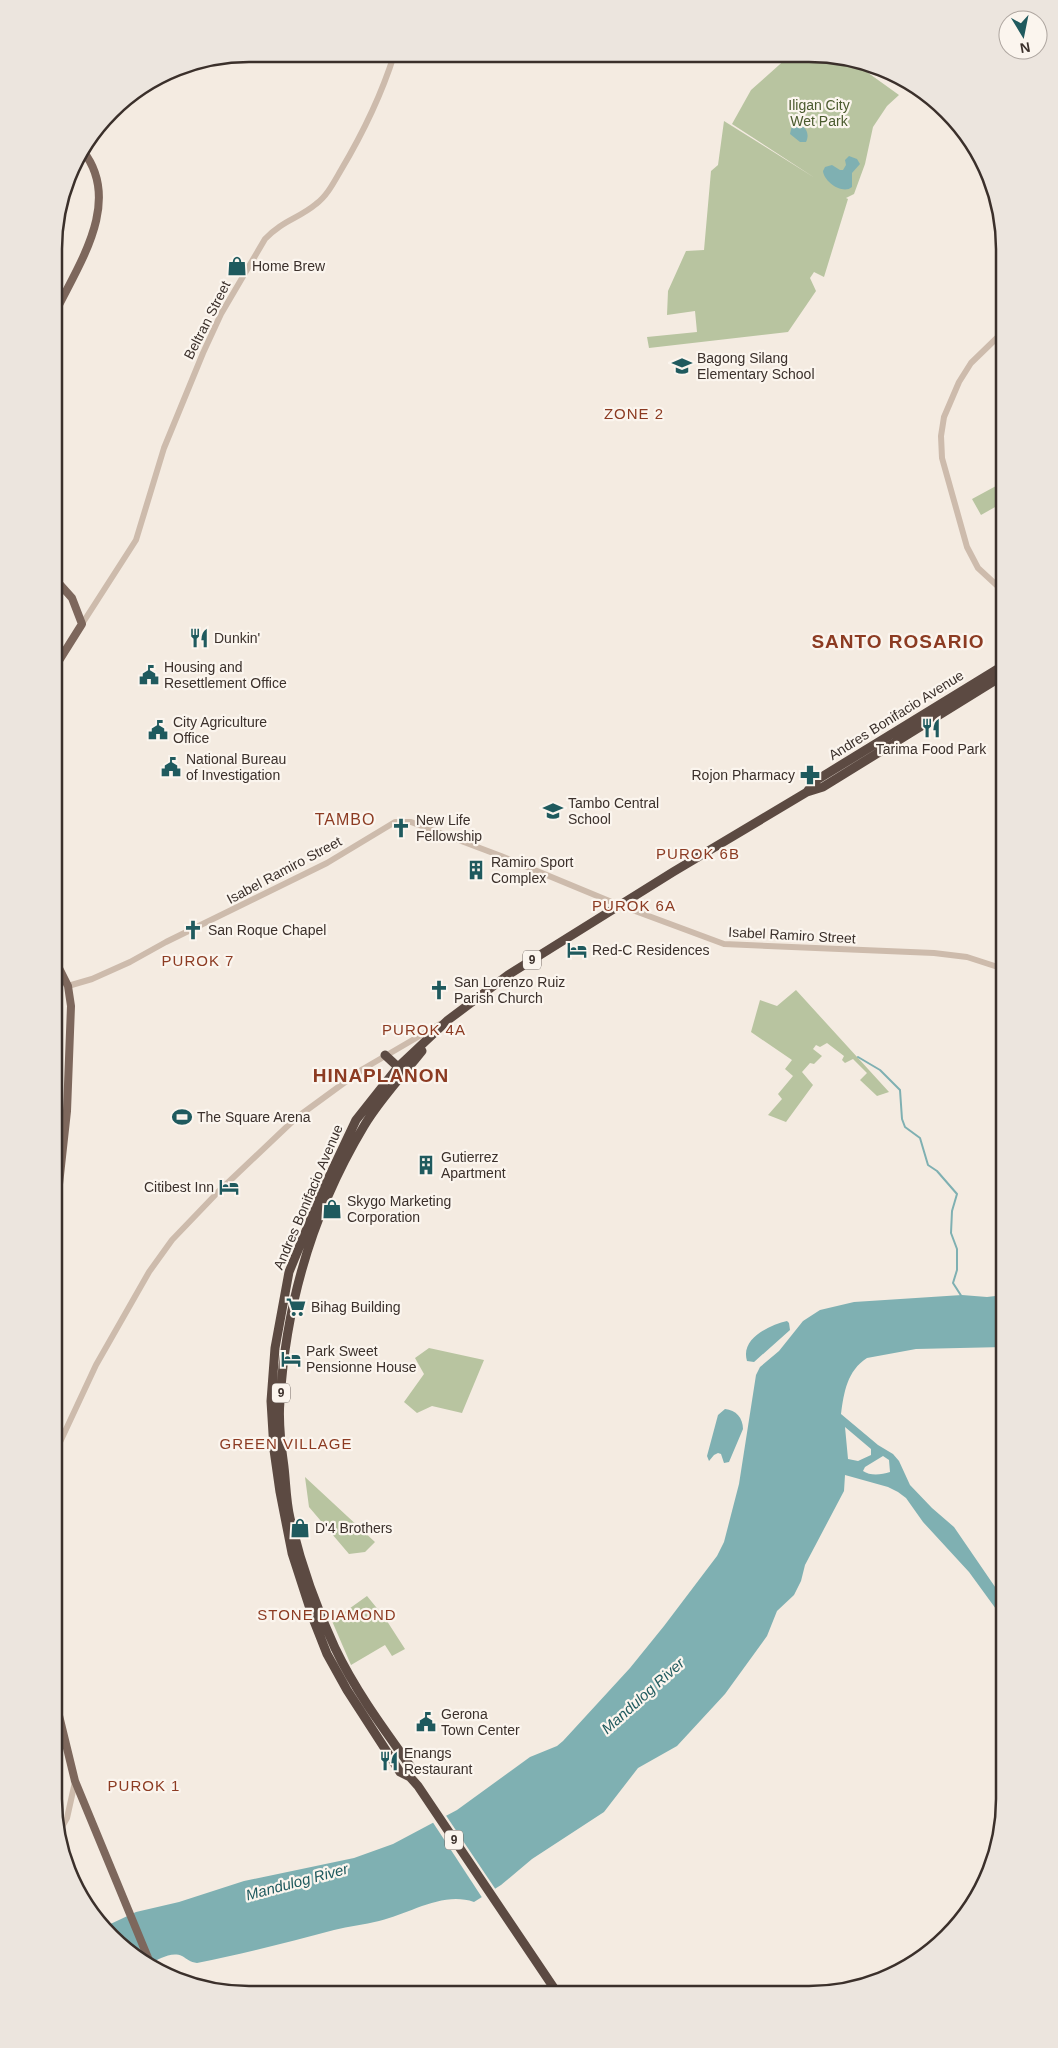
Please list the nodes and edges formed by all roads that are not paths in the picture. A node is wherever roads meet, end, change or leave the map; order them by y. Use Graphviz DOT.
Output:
graph roads {
  1 [pos="392,62"];
  2 [pos="87,157"];
  3 [pos="62,298"];
  4 [pos="996,339"];
  5 [pos="996,585"];
  6 [pos="62,587"];
  7 [pos="82,624"];
  8 [pos="62,656"];
  9 [pos="996,670"];
  10 [pos="996,680"];
  11 [pos="807,792"];
  12 [pos="619,905"];
  13 [pos="996,966"];
  14 [pos="62,973"];
  15 [pos="68,986"];
  16 [pos="449,1019"];
  17 [pos="385,1055"];
  18 [pos="398,1067"];
  19 [pos="62,1157"];
  20 [pos="62,1438"];
  21 [pos="62,1728"];
  22 [pos="410,1777"];
  23 [pos="75,1781"];
  24 [pos="64,1821"];
  25 [pos="147,1955"];
  26 [pos="553,1986"];
  1 -- 7 [label="street, Beltran Street"];
  2 -- 3 [label="main road"];
  4 -- 5 [label="street"];
  6 -- 7 [label="main road"];
  7 -- 8 [label="main road"];
  9 -- 11 [label="highway, Andres Bonifacio Avenue / 9"];
  10 -- 11 [label="highway, Andres Bonifacio Avenue / 9"];
  11 -- 12 [label="highway, Andres Bonifacio Avenue / 9"];
  12 -- 13 [label="street, Isabel Ramiro Street"];
  12 -- 15 [label="street, Isabel Ramiro Street"];
  12 -- 16 [label="highway, Andres Bonifacio Avenue / 9"];
  14 -- 15 [label="main road"];
  15 -- 19 [label="main road"];
  16 -- 17 [label="street"];
  16 -- 18 [label="highway, Andres Bonifacio Avenue / 9"];
  16 -- 22 [label="highway, Andres Bonifacio Avenue / 9"];
  17 -- 18 [label="highway"];
  17 -- 20 [label="street"];
  18 -- 22 [label="highway, Andres Bonifacio Avenue / 9"];
  21 -- 23 [label="main road"];
  22 -- 26 [label="highway, Andres Bonifacio Avenue / 9"];
  23 -- 24 [label="street"];
  23 -- 25 [label="main road"];
}
